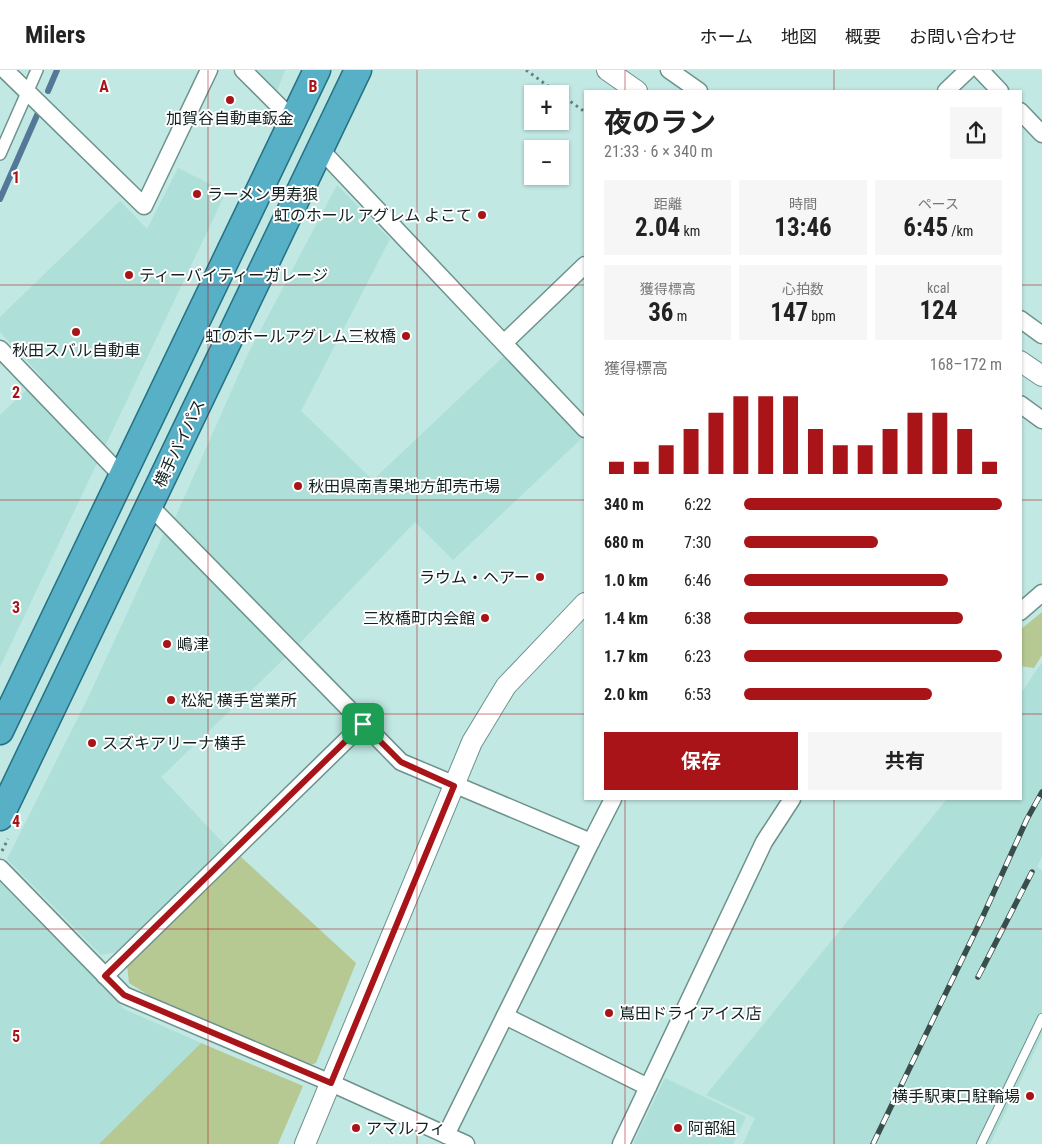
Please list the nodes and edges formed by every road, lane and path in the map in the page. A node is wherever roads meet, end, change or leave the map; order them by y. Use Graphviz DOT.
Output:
graph roads {
  1 [pos="5,70"];
  2 [pos="37,70"];
  3 [pos="209,70"];
  4 [pos="243,70"];
  5 [pos="317,70"];
  6 [pos="358,70"];
  7 [pos="526,70"];
  8 [pos="613,70"];
  9 [pos="669,70"];
  10 [pos="968,70"];
  11 [pos="980,70"];
  12 [pos="547,85"];
  13 [pos="615,90"];
  14 [pos="636,90"];
  15 [pos="698,90"];
  16 [pos="947,90"];
  17 [pos="999,90"];
  18 [pos="27,92"];
  19 [pos="569,100"];
  20 [pos="584,111"];
  21 [pos="1022,113"];
  22 [pos="294,120"];
  23 [pos="1042,134"];
  24 [pos="320,150"];
  25 [pos="0,154"];
  26 [pos="584,266"];
  27 [pos="1022,320"];
  28 [pos="1042,335"];
  29 [pos="504,343"];
  30 [pos="0,349"];
  31 [pos="1022,361"];
  32 [pos="1042,376"];
  33 [pos="1022,405"];
  34 [pos="1042,420"];
  35 [pos="584,428"];
  36 [pos="122,476"];
  37 [pos="149,505"];
  38 [pos="1042,593"];
  39 [pos="584,604"];
  40 [pos="1022,606"];
  41 [pos="363,724"];
  42 [pos="0,730"];
  43 [pos="454,786"];
  44 [pos="612,800"];
  45 [pos="791,800"];
  46 [pos="0,816"];
  47 [pos="591,842"];
  48 [pos="0,868"];
  49 [pos="105,976"];
  50 [pos="505,1016"];
  51 [pos="1042,1018"];
  52 [pos="331,1083"];
  53 [pos="648,1087"];
  54 [pos="446,1135"];
  55 [pos="305,1144"];
  56 [pos="466,1144"];
  57 [pos="621,1144"];
  58 [pos="981,1144"];
  1 -- 18 [label="street"];
  2 -- 18 [label="street"];
  3 -- 18 [label="street"];
  4 -- 22 [label="street"];
  5 -- 22 [label="highway"];
  6 -- 24 [label="highway, 横手バイパス"];
  7 -- 12 [label="path"];
  8 -- 13 [label="street"];
  8 -- 14 [label="street"];
  9 -- 15 [label="street"];
  10 -- 16 [label="street"];
  11 -- 17 [label="street"];
  18 -- 25 [label="street"];
  19 -- 20 [label="path"];
  21 -- 23 [label="street"];
  22 -- 36 [label="highway"];
  24 -- 29 [label="street"];
  24 -- 37 [label="highway, 横手バイパス"];
  26 -- 29 [label="street"];
  27 -- 28 [label="street"];
  29 -- 35 [label="street"];
  30 -- 36 [label="street"];
  31 -- 32 [label="street"];
  33 -- 34 [label="street"];
  36 -- 42 [label="highway"];
  37 -- 41 [label="street"];
  37 -- 46 [label="highway, 横手バイパス"];
  38 -- 40 [label="street"];
  39 -- 43 [label="street"];
  41 -- 43 [label="street"];
  41 -- 49 [label="street"];
  43 -- 47 [label="street"];
  43 -- 52 [label="street"];
  44 -- 47 [label="street"];
  45 -- 53 [label="street"];
  47 -- 50 [label="street"];
  48 -- 49 [label="street"];
  49 -- 52 [label="street"];
  50 -- 53 [label="street"];
  50 -- 54 [label="street"];
  51 -- 58 [label="lane"];
  52 -- 54 [label="street"];
  52 -- 55 [label="street"];
  53 -- 57 [label="street"];
  54 -- 56 [label="street"];
}
